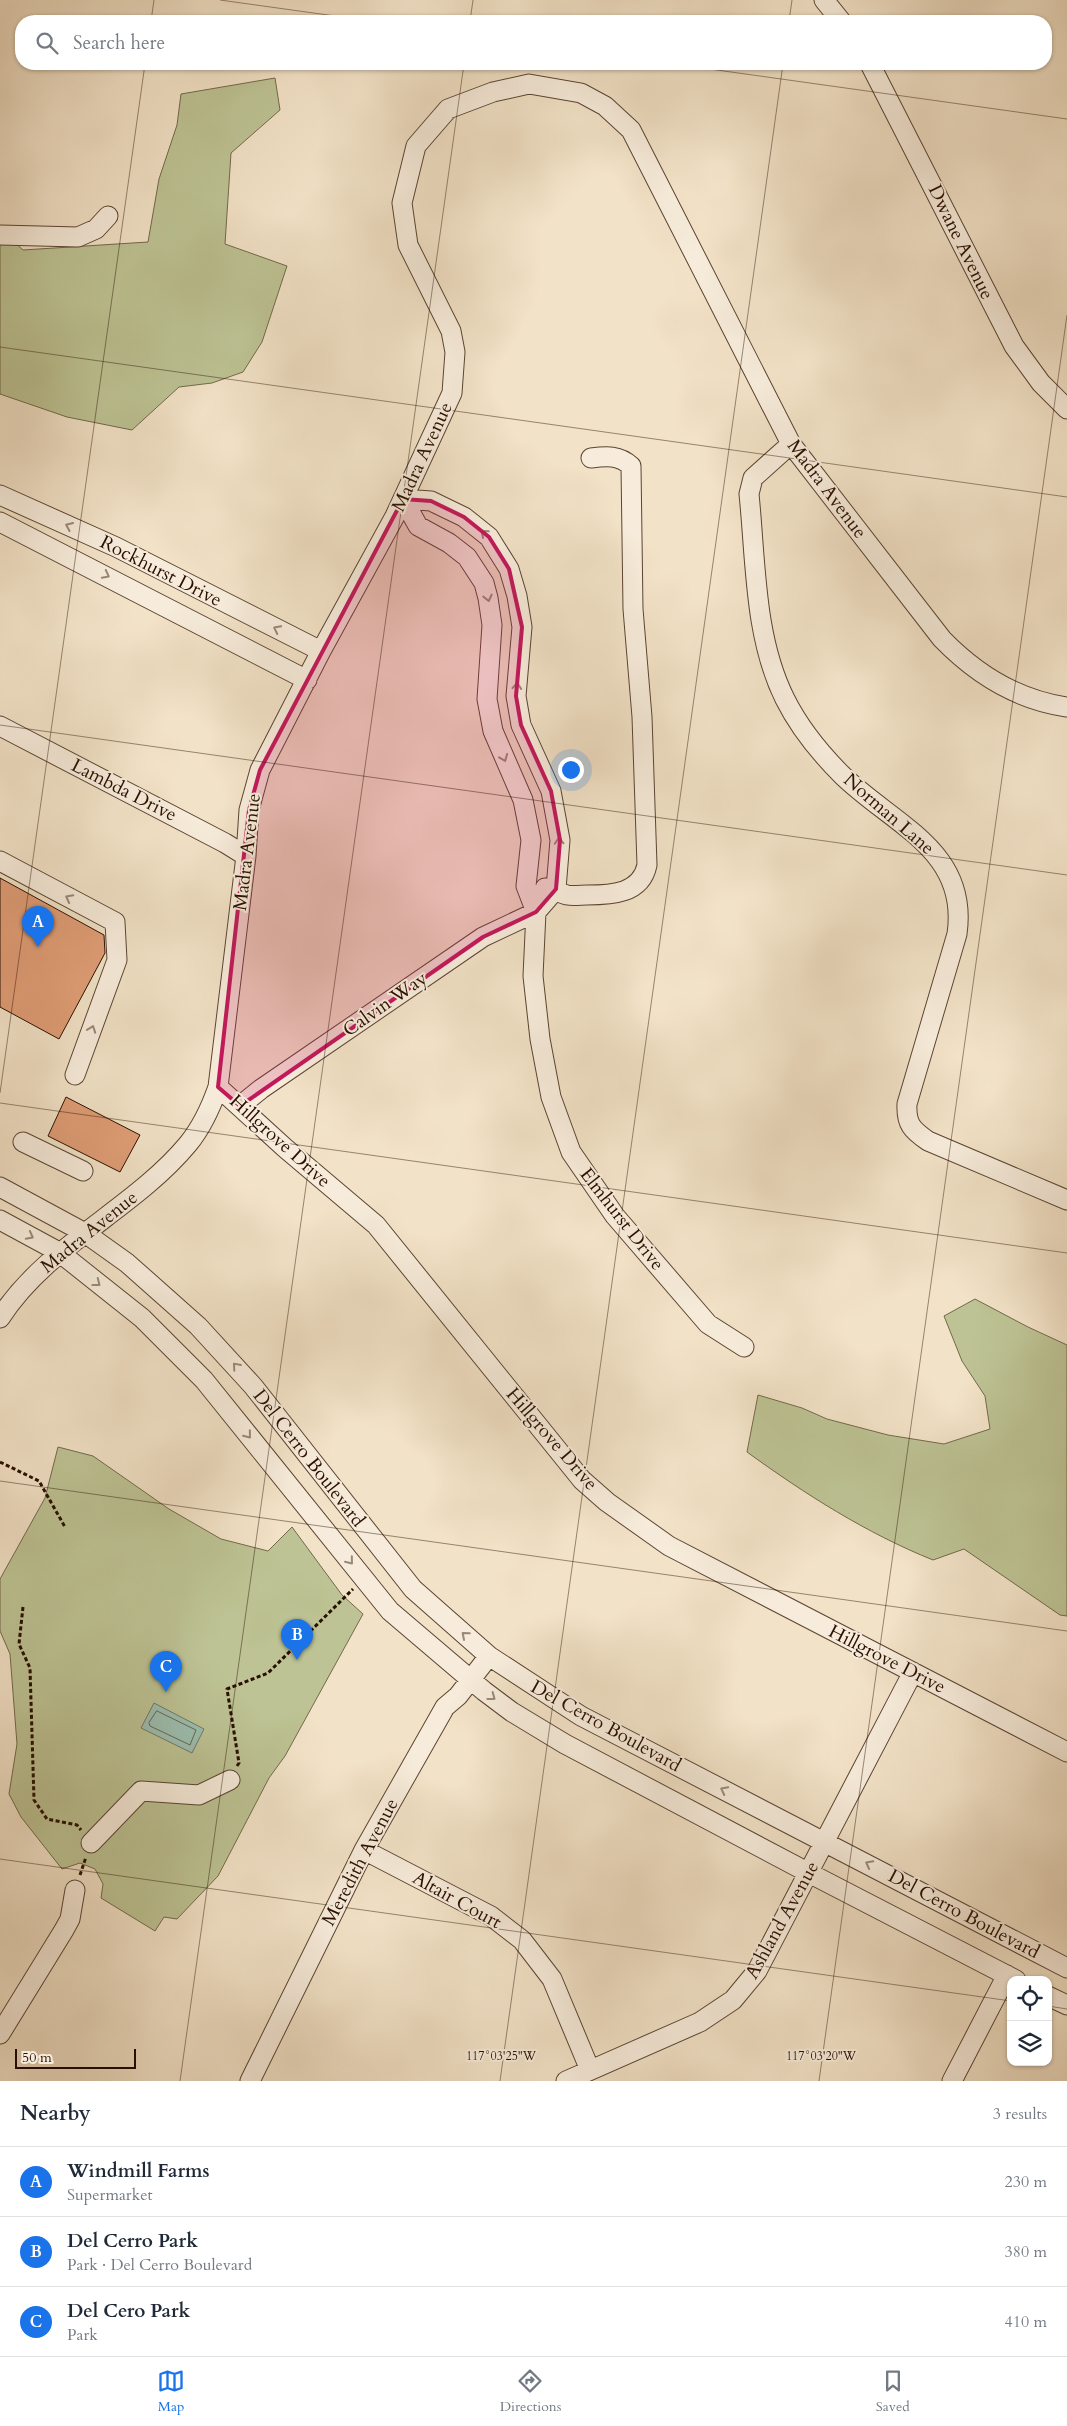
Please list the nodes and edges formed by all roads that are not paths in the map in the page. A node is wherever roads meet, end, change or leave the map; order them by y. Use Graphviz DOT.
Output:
graph roads {
  1 [pos="824,0"];
  2 [pos="835,15"];
  3 [pos="873,70"];
  4 [pos="108,216"];
  5 [pos="0,235"];
  6 [pos="1067,409"];
  7 [pos="791,444"];
  8 [pos="592,458"];
  9 [pos="0,495"];
  10 [pos="403,499"];
  11 [pos="0,522"];
  12 [pos="321,651"];
  13 [pos="307,680"];
  14 [pos="1067,707"];
  15 [pos="0,726"];
  16 [pos="246,856"];
  17 [pos="0,862"];
  18 [pos="526,886"];
  19 [pos="556,889"];
  20 [pos="536,912"];
  21 [pos="76,1075"];
  22 [pos="218,1087"];
  23 [pos="240,1106"];
  24 [pos="22,1142"];
  25 [pos="83,1171"];
  26 [pos="0,1187"];
  27 [pos="1067,1200"];
  28 [pos="0,1220"];
  29 [pos="85,1233"];
  30 [pos="59,1252"];
  31 [pos="7,1292"];
  32 [pos="0,1318"];
  33 [pos="744,1346"];
  34 [pos="489,1656"];
  35 [pos="913,1672"];
  36 [pos="470,1680"];
  37 [pos="1067,1752"];
  38 [pos="230,1780"];
  39 [pos="826,1841"];
  40 [pos="91,1843"];
  41 [pos="364,1850"];
  42 [pos="809,1873"];
  43 [pos="75,1890"];
  44 [pos="1067,1968"];
  45 [pos="1010,1976"];
  46 [pos="1007,1986"];
  47 [pos="1052,1998"];
  48 [pos="1067,2005"];
  49 [pos="0,2034"];
  50 [pos="590,2070"];
  51 [pos="250,2081"];
  52 [pos="566,2081"];
  53 [pos="952,2081"];
  1 -- 2 [label="street"];
  3 -- 6 [label="street, Dwane Avenue"];
  4 -- 5 [label="street"];
  7 -- 10 [label="street, Madra Avenue"];
  7 -- 14 [label="street, Madra Avenue"];
  7 -- 27 [label="street, Norman Lane"];
  8 -- 19 [label="street"];
  12 -- 9 [label="street, Rockhurst Drive, one-way"];
  10 -- 12 [label="street, Madra Avenue"];
  10 -- 18 [label="street, Elmhurst Drive, one-way"];
  19 -- 10 [label="street, one-way"];
  11 -- 13 [label="street, Rockhurst Drive, one-way"];
  12 -- 13 [label="street, Madra Avenue"];
  13 -- 16 [label="street, Madra Avenue"];
  15 -- 16 [label="street, Lambda Drive"];
  16 -- 22 [label="street, Madra Avenue"];
  21 -- 17 [label="street, one-way"];
  18 -- 19 [label="street"];
  18 -- 20 [label="street, Elmhurst Drive"];
  19 -- 20 [label="street"];
  20 -- 23 [label="street, Calvin Way"];
  20 -- 33 [label="street, Elmhurst Drive"];
  22 -- 23 [label="street, Hillgrove Drive"];
  22 -- 29 [label="street, Madra Avenue"];
  23 -- 35 [label="street, Hillgrove Drive"];
  24 -- 25 [label="street"];
  26 -- 29 [label="street, Del Cerro Boulevard"];
  28 -- 30 [label="street, Del Cerro Boulevard, one-way"];
  29 -- 30 [label="street, Madra Avenue"];
  34 -- 29 [label="street, Del Cerro Boulevard, one-way"];
  30 -- 31 [label="street, Madra Avenue"];
  30 -- 36 [label="street, Del Cerro Boulevard, one-way"];
  31 -- 32 [label="street, Madra Avenue"];
  34 -- 36 [label="street, Meredith Avenue"];
  39 -- 34 [label="street, Del Cerro Boulevard, one-way"];
  35 -- 37 [label="street, Hillgrove Drive"];
  35 -- 39 [label="street, Ashland Avenue"];
  36 -- 41 [label="street, Meredith Avenue"];
  36 -- 42 [label="street, Del Cerro Boulevard, one-way"];
  38 -- 40 [label="street"];
  39 -- 42 [label="street, Ashland Avenue"];
  44 -- 39 [label="street, Del Cerro Boulevard, one-way"];
  41 -- 50 [label="street, Altair Court"];
  41 -- 51 [label="street, Meredith Avenue"];
  42 -- 45 [label="street, Del Cerro Boulevard"];
  42 -- 50 [label="street, Ashland Avenue"];
  43 -- 49 [label="street"];
  46 -- 53 [label="street"];
  47 -- 48 [label="street"];
  50 -- 52 [label="street, Ashland Avenue"];
}
